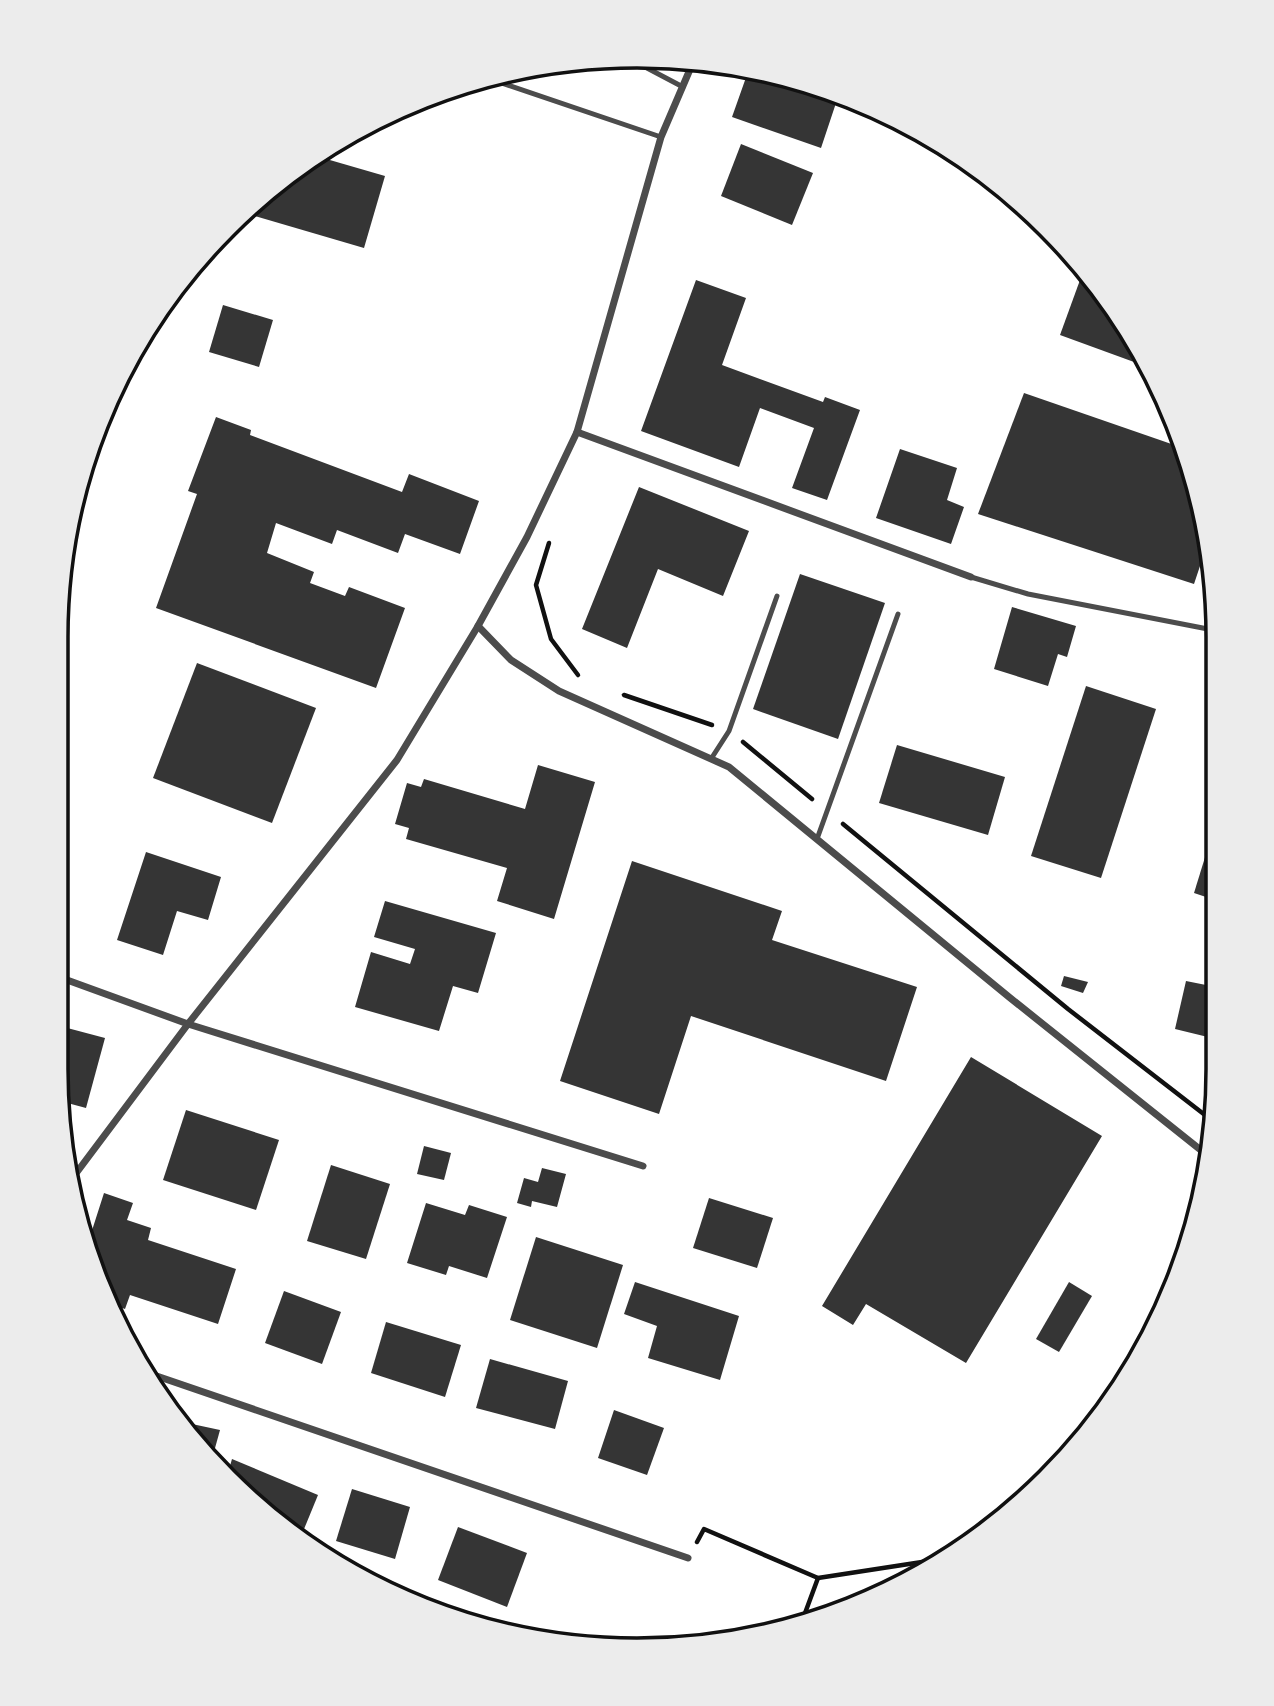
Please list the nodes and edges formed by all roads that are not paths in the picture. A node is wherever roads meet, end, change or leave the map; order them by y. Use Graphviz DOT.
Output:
graph roads {
  1 [pos="642,68"];
  2 [pos="689,71"];
  3 [pos="505,84"];
  4 [pos="683,86"];
  5 [pos="661,137"];
  6 [pos="576,432"];
  7 [pos="971,577"];
  8 [pos="777,596"];
  9 [pos="898,614"];
  10 [pos="478,626"];
  11 [pos="1206,629"];
  12 [pos="711,759"];
  13 [pos="817,839"];
  14 [pos="68,980"];
  15 [pos="188,1024"];
  16 [pos="1200,1149"];
  17 [pos="643,1166"];
  18 [pos="78,1171"];
  19 [pos="159,1377"];
  20 [pos="688,1558"];
  1 -- 4 [label="lane"];
  2 -- 4 [label="street"];
  3 -- 5 [label="lane"];
  4 -- 5 [label="street"];
  5 -- 6 [label="street"];
  6 -- 7 [label="street"];
  6 -- 10 [label="street"];
  7 -- 11 [label="lane"];
  8 -- 12 [label="lane"];
  9 -- 13 [label="lane"];
  10 -- 12 [label="street"];
  10 -- 15 [label="street"];
  12 -- 13 [label="street"];
  13 -- 16 [label="street"];
  14 -- 15 [label="street"];
  15 -- 17 [label="street"];
  15 -- 18 [label="street"];
  19 -- 20 [label="street"];
}
